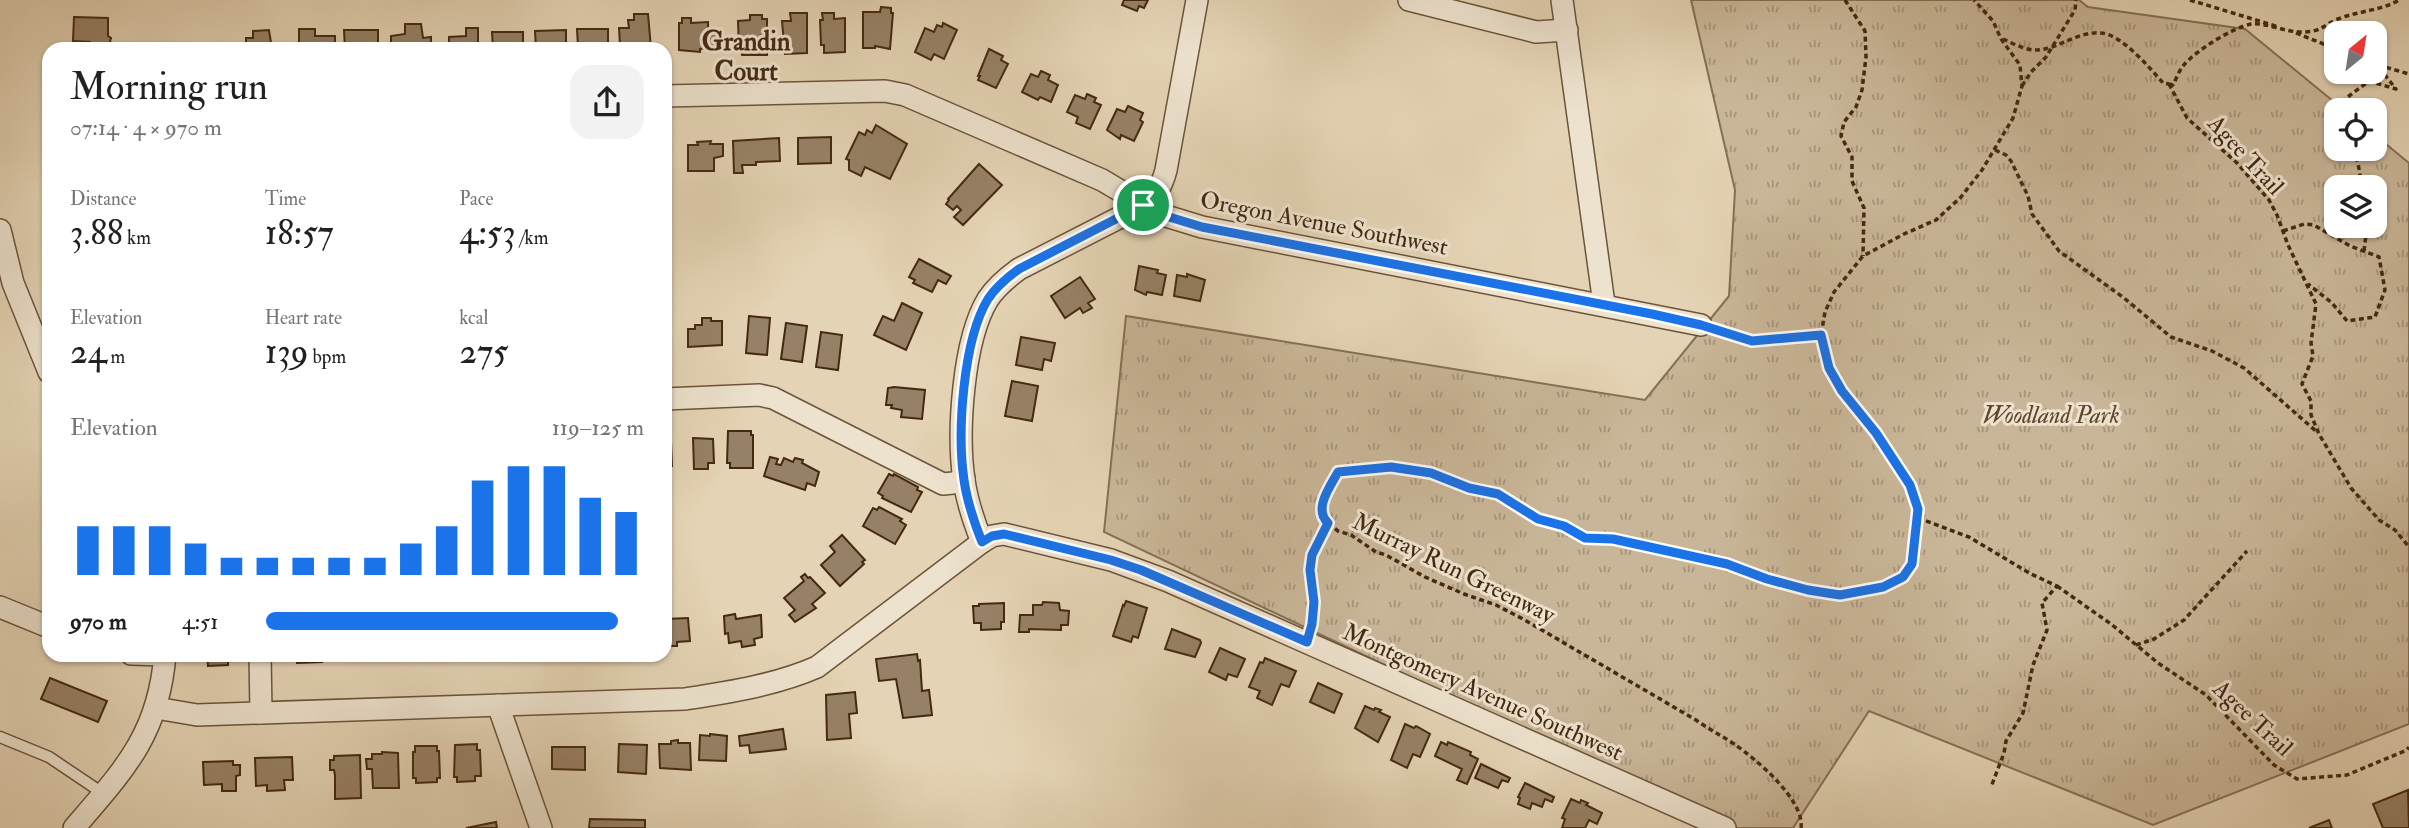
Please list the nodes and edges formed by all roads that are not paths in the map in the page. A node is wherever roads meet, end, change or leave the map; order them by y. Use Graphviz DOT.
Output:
graph roads {
  1 [pos="1197,0"];
  2 [pos="1409,0"];
  3 [pos="1562,0"];
  4 [pos="1567,30"];
  5 [pos="672,96"];
  6 [pos="1143,205"];
  7 [pos="1,239"];
  8 [pos="1604,304"];
  9 [pos="1701,325"];
  10 [pos="42,355"];
  11 [pos="672,399"];
  12 [pos="964,479"];
  13 [pos="982,542"];
  14 [pos="0,607"];
  15 [pos="42,624"];
  16 [pos="164,662"];
  17 [pos="260,662"];
  18 [pos="498,705"];
  19 [pos="156,708"];
  20 [pos="261,713"];
  21 [pos="0,737"];
  22 [pos="104,794"];
  23 [pos="74,828"];
  24 [pos="541,828"];
  25 [pos="1725,828"];
  1 -- 6 [label="street"];
  2 -- 4 [label="street"];
  3 -- 4 [label="street"];
  4 -- 8 [label="street"];
  5 -- 6 [label="street, Oregon Avenue Southwest"];
  6 -- 8 [label="street, Oregon Avenue Southwest"];
  6 -- 12 [label="street"];
  7 -- 10 [label="street"];
  8 -- 9 [label="street, Oregon Avenue Southwest"];
  11 -- 12 [label="street"];
  12 -- 13 [label="street"];
  13 -- 18 [label="street"];
  13 -- 25 [label="street, Montgomery Avenue Southwest"];
  14 -- 15 [label="street"];
  16 -- 19 [label="street"];
  17 -- 20 [label="street"];
  18 -- 20 [label="street"];
  18 -- 24 [label="street"];
  19 -- 20 [label="street"];
  19 -- 22 [label="street"];
  21 -- 22 [label="lane"];
  22 -- 23 [label="street"];
}
